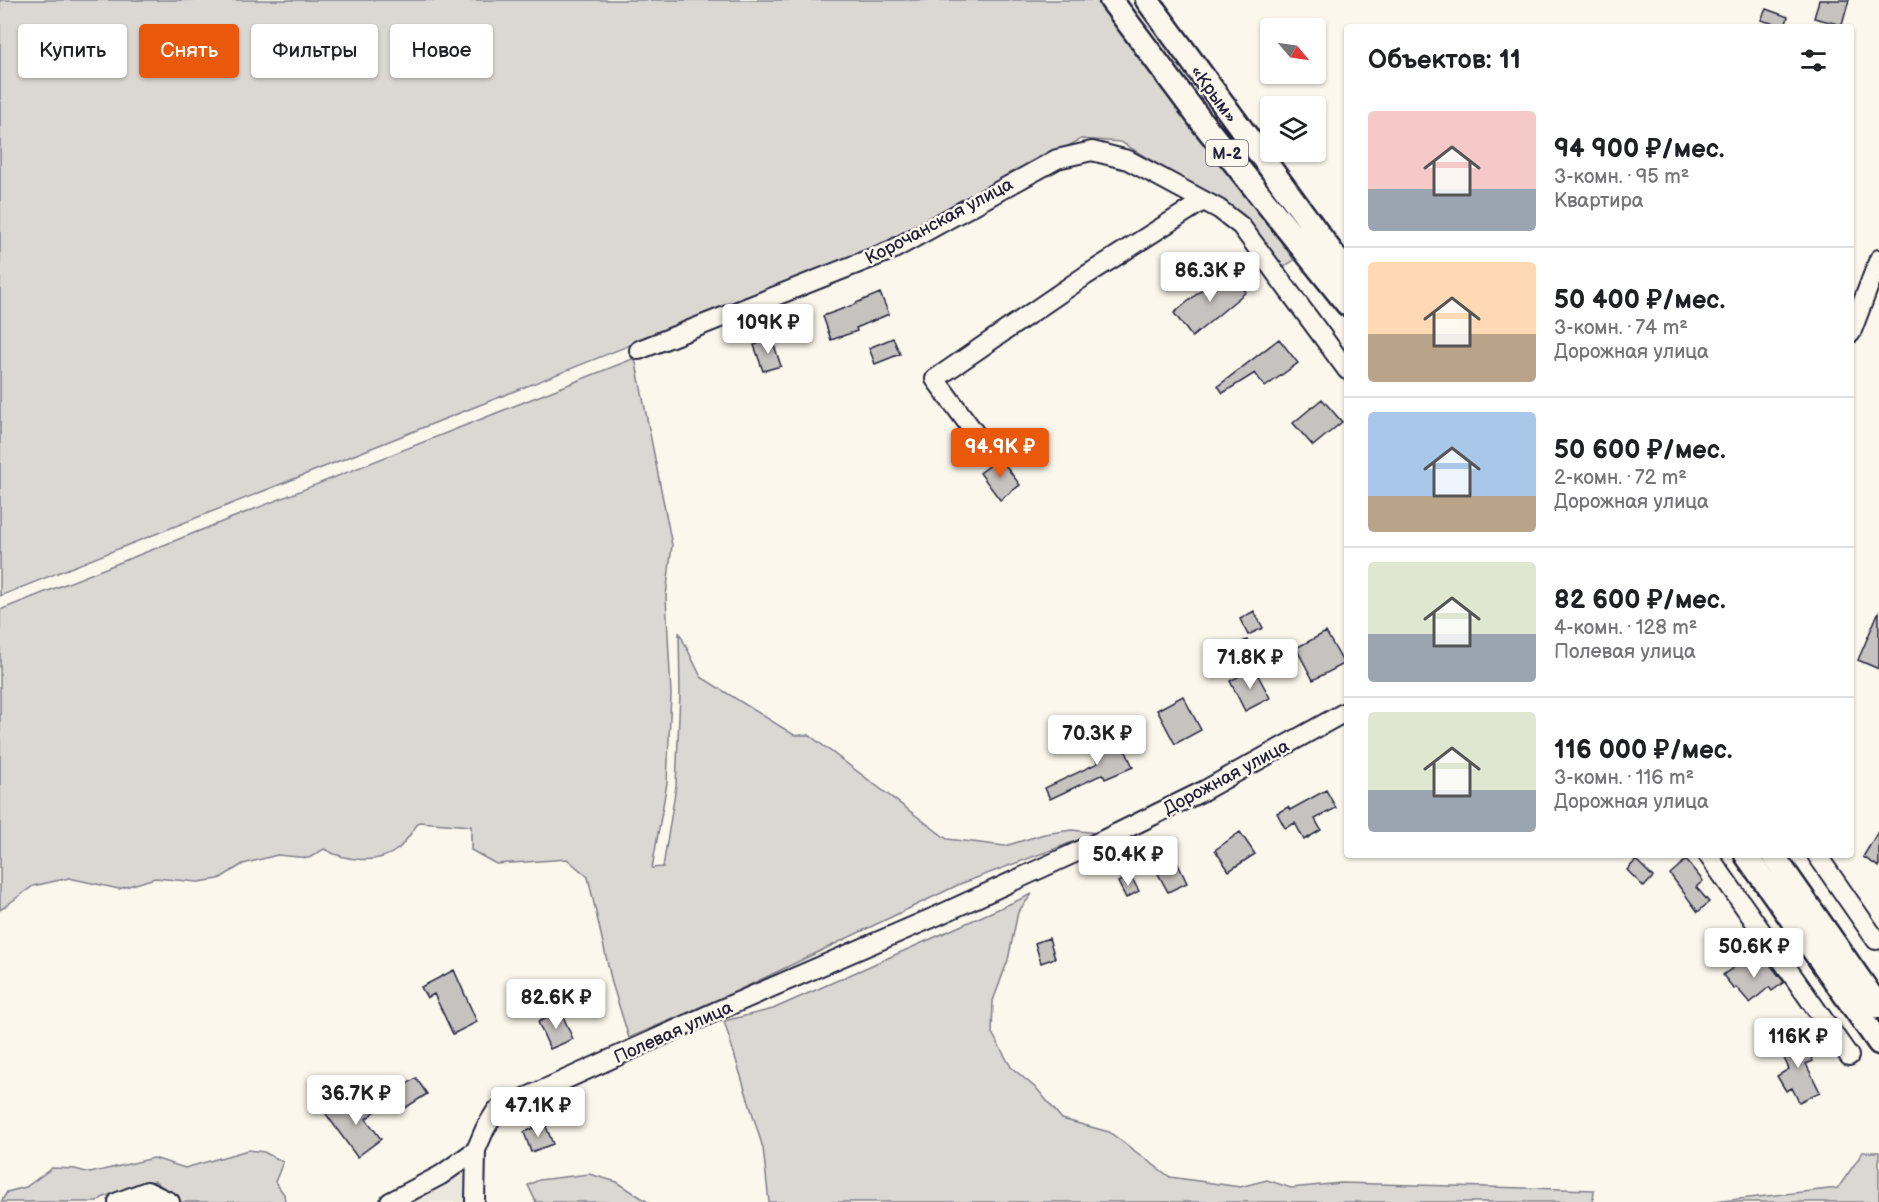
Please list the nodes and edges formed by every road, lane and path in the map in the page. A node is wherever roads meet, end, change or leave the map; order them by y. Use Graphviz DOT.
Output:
graph roads {
  1 [pos="1111,0"];
  2 [pos="1147,0"];
  3 [pos="1203,201"];
  4 [pos="1879,259"];
  5 [pos="1344,269"];
  6 [pos="1344,300"];
  7 [pos="1854,325"];
  8 [pos="639,350"];
  9 [pos="1344,365"];
  10 [pos="977,436"];
  11 [pos="1344,713"];
  12 [pos="1710,858"];
  13 [pos="1748,858"];
  14 [pos="1775,858"];
  15 [pos="1819,858"];
  16 [pos="939,915"];
  17 [pos="1876,940"];
  18 [pos="1879,1007"];
  19 [pos="1879,1043"];
  20 [pos="1849,1056"];
  21 [pos="476,1150"];
  22 [pos="473,1198"];
  23 [pos="118,1202"];
  24 [pos="170,1202"];
  25 [pos="390,1202"];
  1 -- 6 [label="main road, М-2"];
  2 -- 5 [label="main road, «Крым» / М-2"];
  3 -- 8 [label="street, Корочанская улица"];
  3 -- 9 [label="street"];
  3 -- 10 [label="street"];
  4 -- 7 [label="street"];
  11 -- 16 [label="street, Дорожная улица"];
  12 -- 20 [label="street"];
  13 -- 19 [label="main road"];
  14 -- 18 [label="main road"];
  15 -- 17 [label="street"];
  16 -- 21 [label="street, Полевая улица"];
  21 -- 22 [label="street, Полевая улица"];
  21 -- 25 [label="street"];
  23 -- 24 [label="street"];
}
